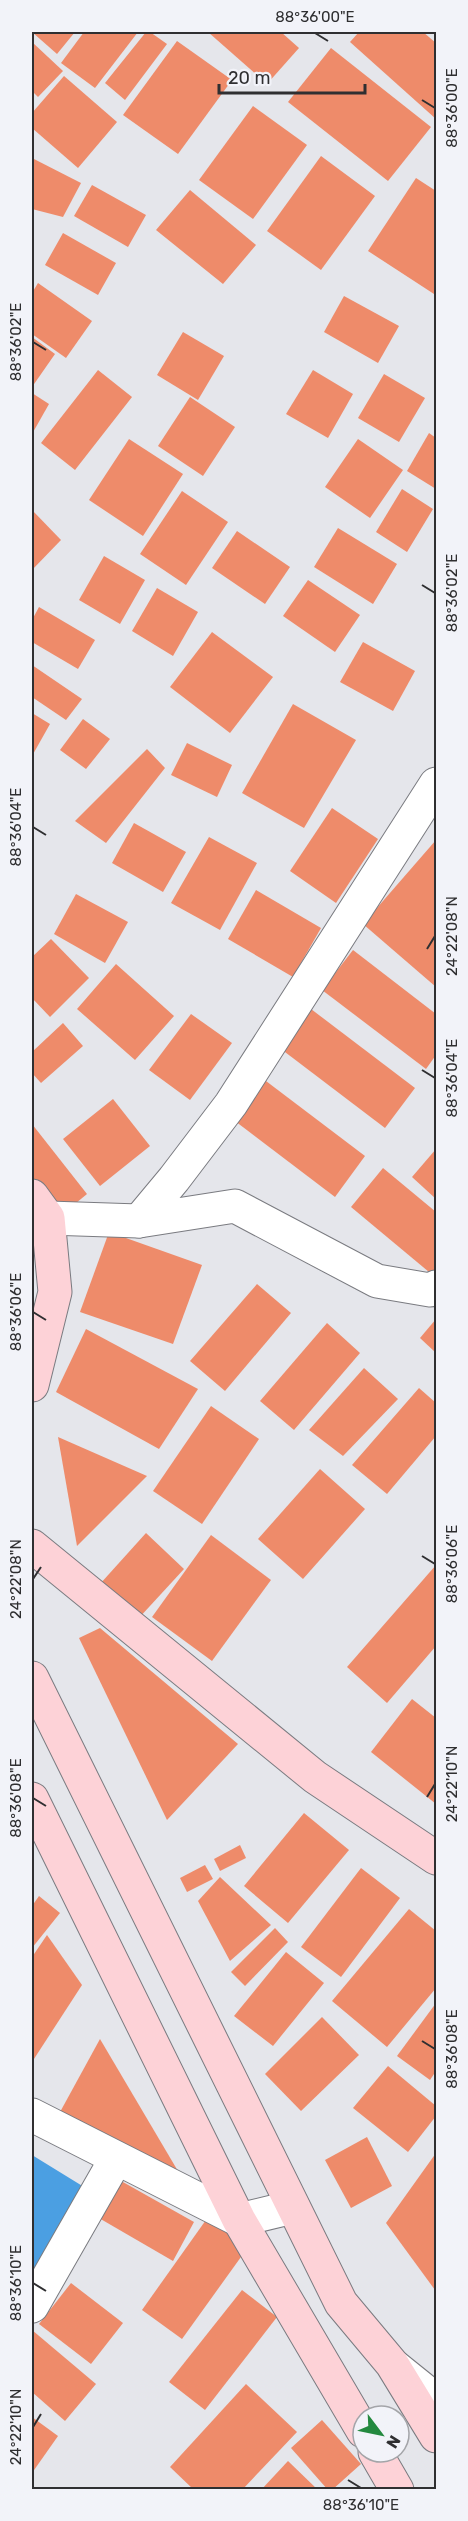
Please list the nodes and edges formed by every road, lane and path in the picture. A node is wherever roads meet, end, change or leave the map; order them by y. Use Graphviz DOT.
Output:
graph roads {
  1 [pos="436,784"];
  2 [pos="40,1207"];
  3 [pos="139,1221"];
  4 [pos="436,1287"];
  5 [pos="32,1385"];
  6 [pos="32,1546"];
  7 [pos="32,1678"];
  8 [pos="32,1799"];
  9 [pos="436,1858"];
  10 [pos="32,2115"];
  11 [pos="116,2159"];
  12 [pos="293,2207"];
  13 [pos="239,2220"];
  14 [pos="32,2306"];
  15 [pos="392,2364"];
  16 [pos="436,2400"];
  17 [pos="351,2411"];
  18 [pos="436,2436"];
  19 [pos="382,2464"];
  20 [pos="397,2490"];
  1 -- 3 [label="street"];
  2 -- 3 [label="street"];
  2 -- 5 [label="main road"];
  3 -- 4 [label="street"];
  6 -- 9 [label="main road"];
  7 -- 12 [label="main road"];
  8 -- 13 [label="main road"];
  10 -- 11 [label="street"];
  11 -- 13 [label="street"];
  11 -- 14 [label="street"];
  12 -- 13 [label="street"];
  12 -- 15 [label="main road"];
  13 -- 17 [label="main road"];
  15 -- 16 [label="street"];
  15 -- 18 [label="main road"];
  19 -- 20 [label="main road"];
}
